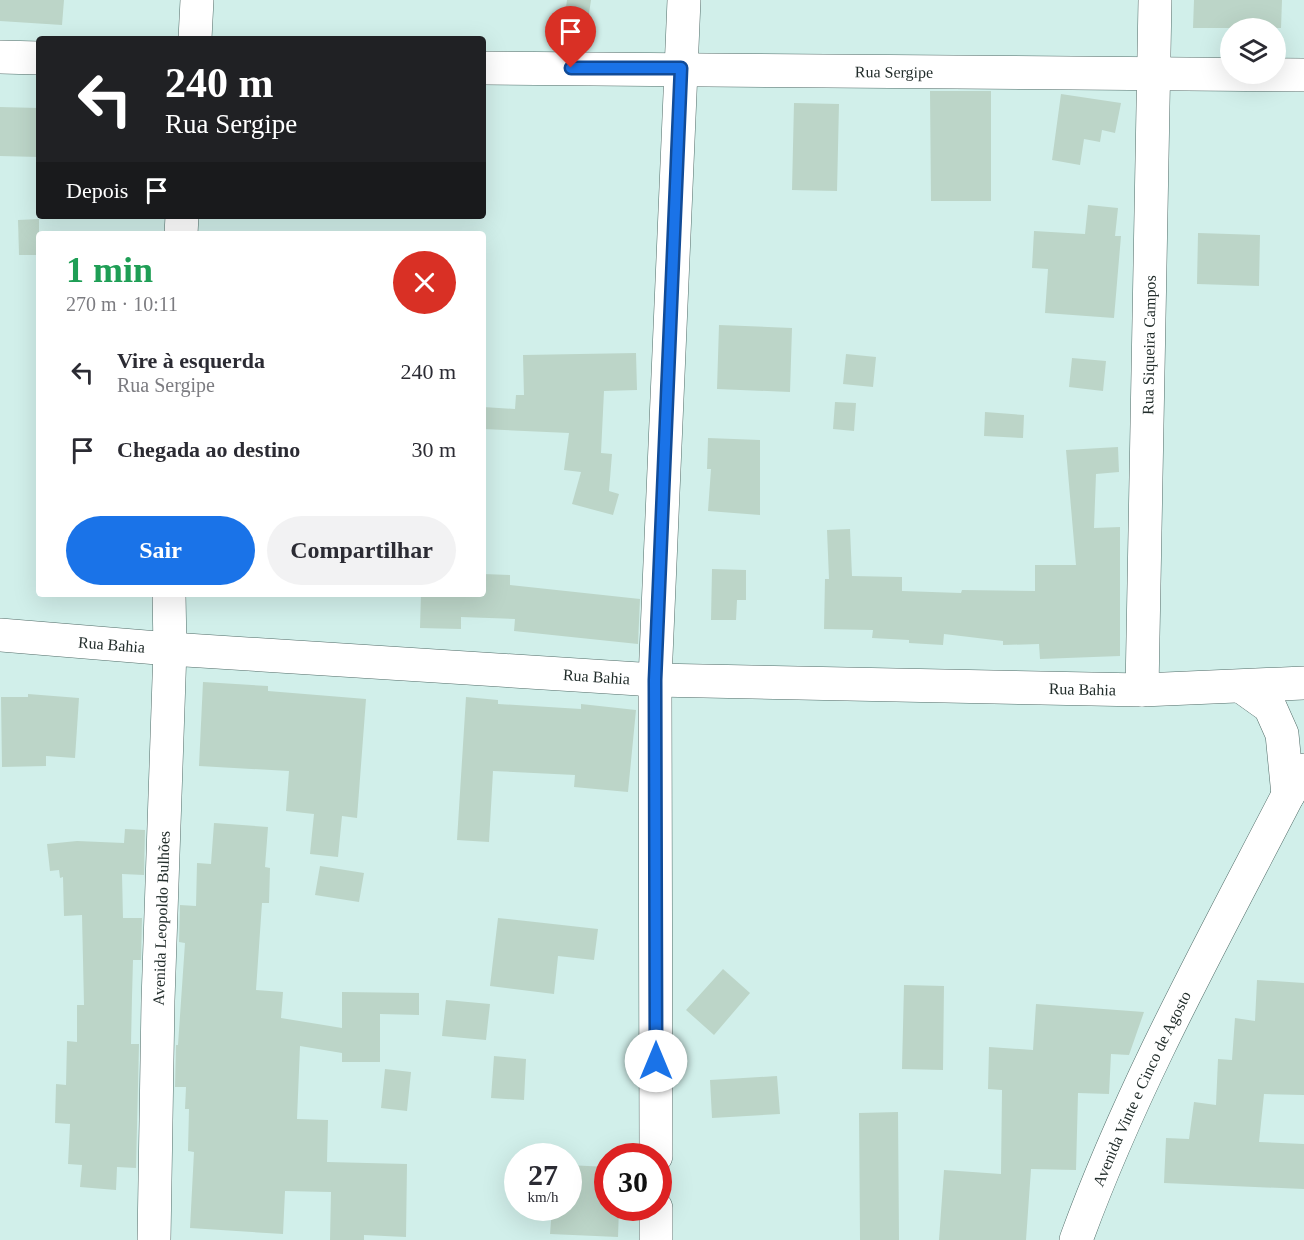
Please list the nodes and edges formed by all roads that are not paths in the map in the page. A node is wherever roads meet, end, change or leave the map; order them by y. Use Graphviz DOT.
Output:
graph roads {
  1 [pos="197,0"];
  2 [pos="684,0"];
  3 [pos="1155,0"];
  4 [pos="195,36"];
  5 [pos="0,57"];
  6 [pos="36,58"];
  7 [pos="486,68"];
  8 [pos="681,68"];
  9 [pos="1153,75"];
  10 [pos="1304,75"];
  11 [pos="169,597"];
  12 [pos="0,635"];
  13 [pos="170,650"];
  14 [pos="655,680"];
  15 [pos="1304,683"];
  16 [pos="1242,687"];
  17 [pos="1142,690"];
  18 [pos="1299,793"];
  19 [pos="656,1143"];
  20 [pos="656,1221"];
  21 [pos="154,1240"];
  22 [pos="656,1240"];
  23 [pos="1076,1240"];
  1 -- 4 [label="street"];
  2 -- 8 [label="street"];
  3 -- 9 [label="street, Rua Siqueira Campos"];
  5 -- 6 [label="street"];
  7 -- 8 [label="street, Rua Sergipe"];
  8 -- 9 [label="street, Rua Sergipe"];
  8 -- 14 [label="street"];
  9 -- 10 [label="street, Rua Sergipe"];
  9 -- 17 [label="street, Rua Siqueira Campos"];
  11 -- 13 [label="street, Avenida Leopoldo Bulhões"];
  12 -- 13 [label="street, Rua Bahia"];
  13 -- 14 [label="street, Rua Bahia"];
  13 -- 21 [label="street, Avenida Leopoldo Bulhões"];
  14 -- 17 [label="street, Rua Bahia"];
  14 -- 19 [label="street"];
  15 -- 16 [label="street, Rua Bahia"];
  16 -- 17 [label="street, Rua Bahia"];
  16 -- 18 [label="street"];
  18 -- 23 [label="street, Avenida Vinte e Cinco de Agosto"];
  20 -- 22 [label="street"];
}
